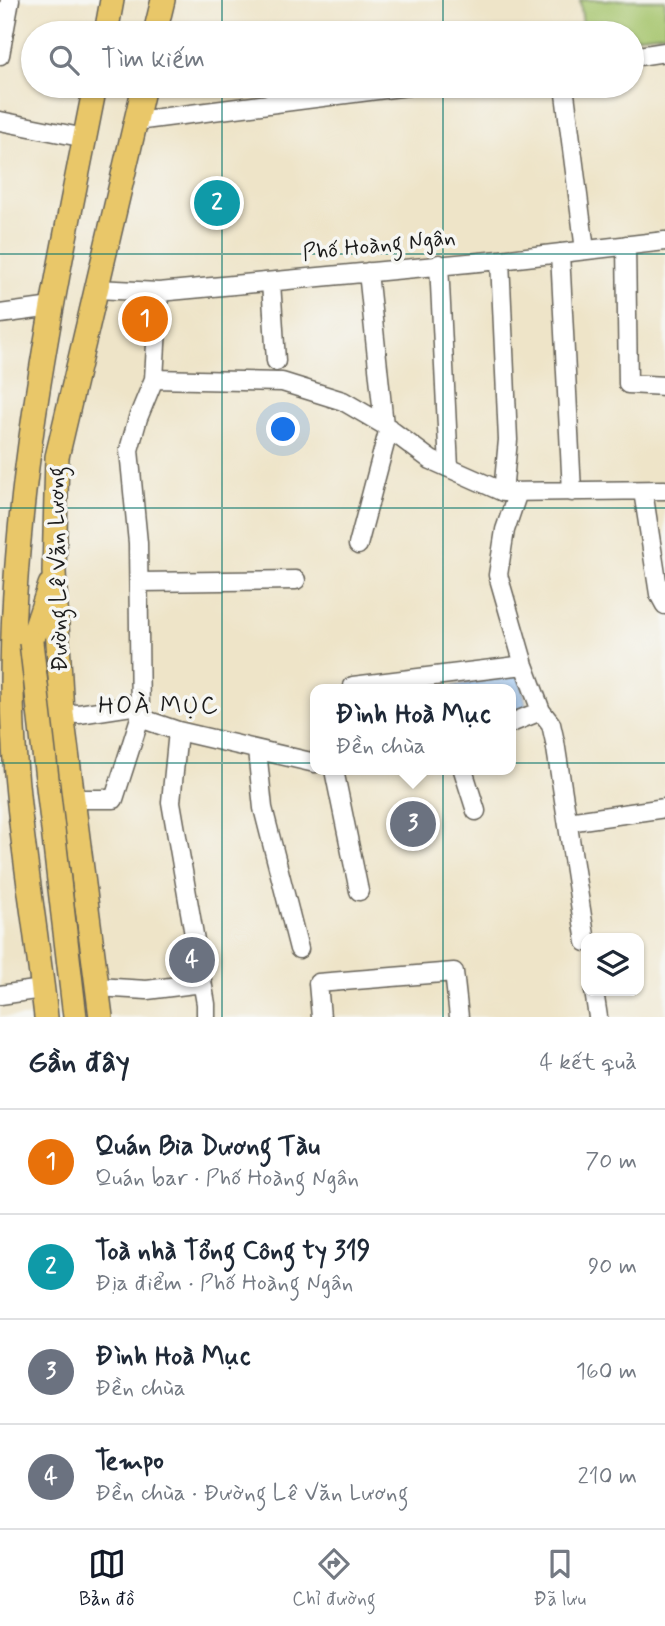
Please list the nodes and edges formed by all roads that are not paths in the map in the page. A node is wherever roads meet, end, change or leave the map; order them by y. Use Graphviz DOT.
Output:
graph roads {
  1 [pos="10,0"];
  2 [pos="113,0"];
  3 [pos="163,0"];
  4 [pos="109,21"];
  5 [pos="158,21"];
  6 [pos="665,52"];
  7 [pos="0,55"];
  8 [pos="644,55"];
  9 [pos="93,98"];
  10 [pos="141,98"];
  11 [pos="315,98"];
  12 [pos="566,98"];
  13 [pos="0,121"];
  14 [pos="136,121"];
  15 [pos="85,138"];
  16 [pos="665,241"];
  17 [pos="626,245"];
  18 [pos="585,250"];
  19 [pos="560,253"];
  20 [pos="500,260"];
  21 [pos="439,264"];
  22 [pos="368,272"];
  23 [pos="271,282"];
  24 [pos="96,289"];
  25 [pos="159,292"];
  26 [pos="52,307"];
  27 [pos="0,314"];
  28 [pos="276,361"];
  29 [pos="154,379"];
  30 [pos="665,386"];
  31 [pos="386,426"];
  32 [pos="449,468"];
  33 [pos="665,490"];
  34 [pos="643,491"];
  35 [pos="510,492"];
  36 [pos="572,492"];
  37 [pos="358,545"];
  38 [pos="54,572"];
  39 [pos="17,574"];
  40 [pos="296,580"];
  41 [pos="139,582"];
  42 [pos="665,605"];
  43 [pos="31,642"];
  44 [pos="524,665"];
  45 [pos="430,684"];
  46 [pos="541,711"];
  47 [pos="139,712"];
  48 [pos="62,713"];
  49 [pos="516,721"];
  50 [pos="178,730"];
  51 [pos="257,750"];
  52 [pos="310,762"];
  53 [pos="335,775"];
  54 [pos="465,775"];
  55 [pos="9,787"];
  56 [pos="73,799"];
  57 [pos="665,808"];
  58 [pos="476,811"];
  59 [pos="568,822"];
  60 [pos="359,891"];
  61 [pos="585,933"];
  62 [pos="299,949"];
  63 [pos="202,984"];
  64 [pos="0,995"];
  65 [pos="595,996"];
  66 [pos="99,1003"];
  67 [pos="44,1005"];
  68 [pos="75,1017"];
  69 [pos="206,1017"];
  70 [pos="321,1017"];
  71 [pos="459,1017"];
  72 [pos="598,1017"];
  1 -- 7 [label="street"];
  2 -- 4 [label="main road"];
  3 -- 5 [label="main road"];
  6 -- 8 [label="street"];
  9 -- 15 [label="main road, Đường Lê Văn Lương"];
  10 -- 14 [label="main road, Đường Lê Văn Lương"];
  11 -- 14 [label="street"];
  12 -- 18 [label="street"];
  13 -- 15 [label="street"];
  14 -- 24 [label="main road, Đường Lê Văn Lương"];
  15 -- 26 [label="main road, Đường Lê Văn Lương"];
  16 -- 17 [label="street, Phố Hoàng Ngân"];
  17 -- 18 [label="street, Phố Hoàng Ngân"];
  17 -- 30 [label="street"];
  18 -- 19 [label="street, Phố Hoàng Ngân"];
  19 -- 20 [label="street, Phố Hoàng Ngân"];
  19 -- 36 [label="street"];
  20 -- 21 [label="street, Phố Hoàng Ngân"];
  20 -- 35 [label="street"];
  21 -- 22 [label="street, Phố Hoàng Ngân"];
  21 -- 32 [label="street"];
  22 -- 23 [label="street, Phố Hoàng Ngân"];
  22 -- 31 [label="street"];
  23 -- 25 [label="street, Phố Hoàng Ngân"];
  23 -- 28 [label="street"];
  24 -- 25 [label="street, Phố Hoàng Ngân"];
  24 -- 38 [label="main road, Đường Lê Văn Lương"];
  25 -- 29 [label="street"];
  26 -- 27 [label="street"];
  26 -- 39 [label="main road, Đường Lê Văn Lương"];
  29 -- 31 [label="street"];
  29 -- 41 [label="street"];
  31 -- 32 [label="street"];
  31 -- 37 [label="street"];
  32 -- 35 [label="street"];
  33 -- 34 [label="street"];
  34 -- 36 [label="street"];
  34 -- 42 [label="street"];
  35 -- 36 [label="street"];
  35 -- 44 [label="street"];
  38 -- 43 [label="main road"];
  38 -- 48 [label="main road, Đường Lê Văn Lương"];
  39 -- 43 [label="main road"];
  39 -- 55 [label="main road, Đường Lê Văn Lương"];
  40 -- 41 [label="street"];
  41 -- 47 [label="street"];
  43 -- 68 [label="main road, bridge"];
  44 -- 45 [label="street"];
  44 -- 46 [label="street"];
  46 -- 49 [label="street"];
  46 -- 59 [label="street"];
  47 -- 48 [label="street"];
  47 -- 50 [label="street"];
  47 -- 56 [label="street"];
  48 -- 56 [label="main road, Đường Lê Văn Lương"];
  50 -- 51 [label="street"];
  50 -- 63 [label="street"];
  51 -- 52 [label="street"];
  51 -- 62 [label="street"];
  53 -- 60 [label="street"];
  54 -- 58 [label="street"];
  55 -- 67 [label="main road, Đường Lê Văn Lương"];
  56 -- 66 [label="main road, Đường Lê Văn Lương"];
  57 -- 59 [label="street"];
  59 -- 61 [label="street"];
  63 -- 66 [label="street"];
  63 -- 69 [label="street"];
  64 -- 67 [label="street"];
  65 -- 72 [label="street"];
  66 -- 67 [label="main road"];
  70 -- 71 [label="street"];
}
